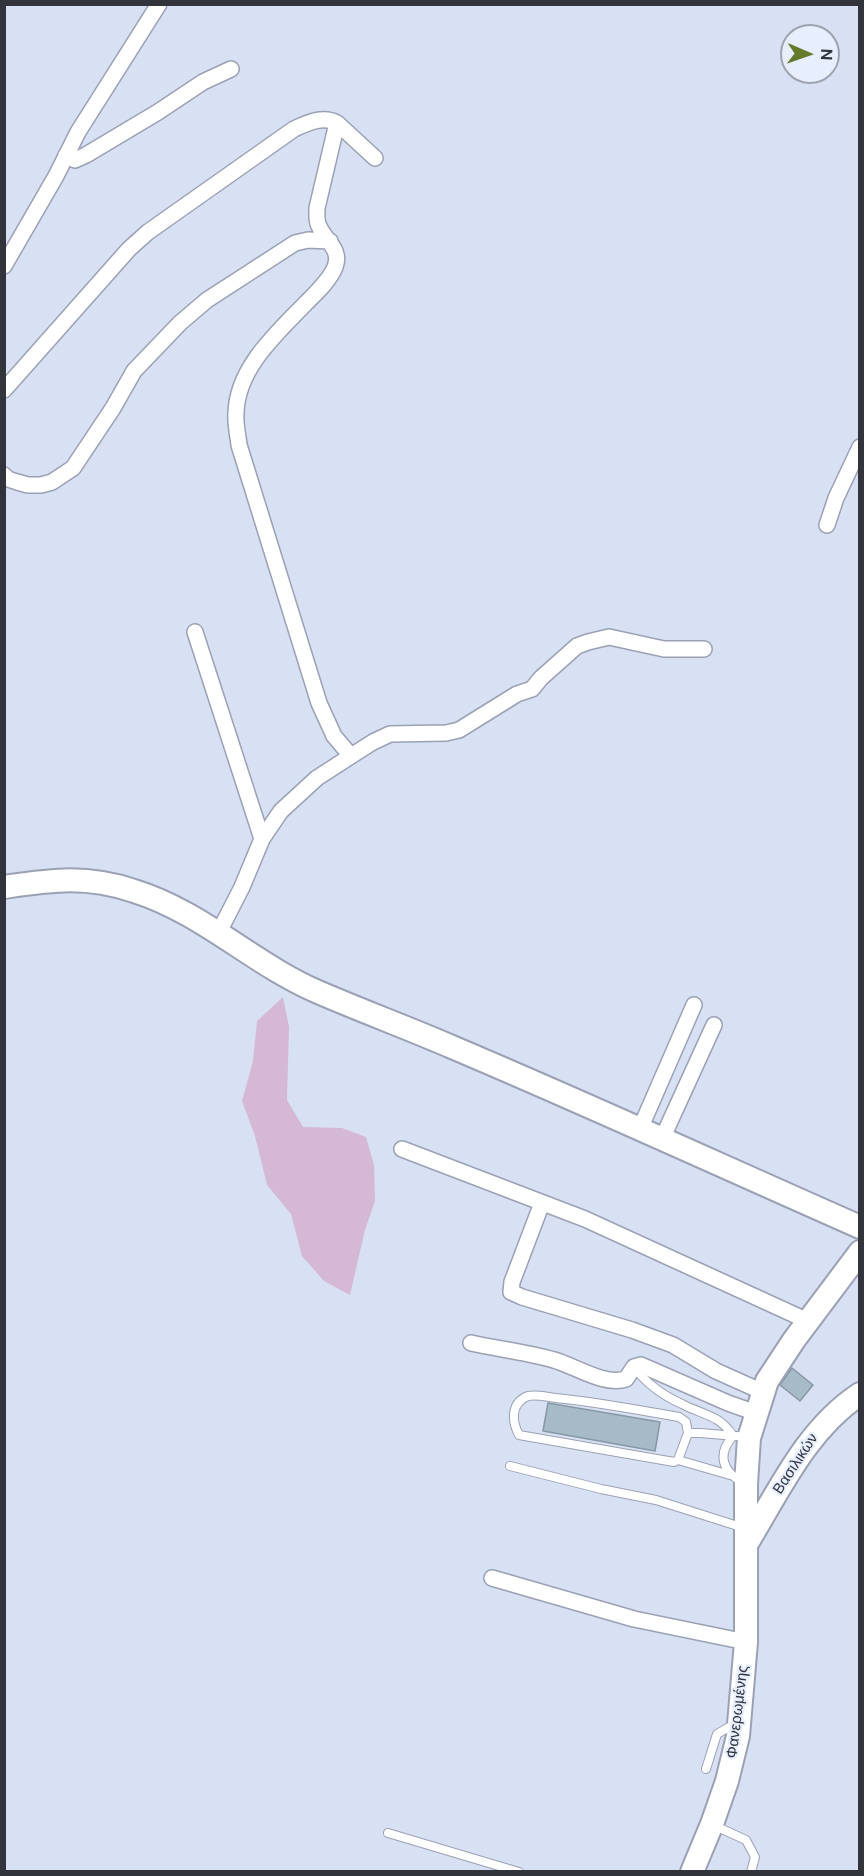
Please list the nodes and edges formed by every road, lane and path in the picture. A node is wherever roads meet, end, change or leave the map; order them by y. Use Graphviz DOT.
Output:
graph roads {
  1 [pos="159,4"];
  2 [pos="231,69"];
  3 [pos="337,123"];
  4 [pos="66,155"];
  5 [pos="375,158"];
  6 [pos="330,241"];
  7 [pos="4,266"];
  8 [pos="4,390"];
  9 [pos="860,447"];
  10 [pos="4,475"];
  11 [pos="827,525"];
  12 [pos="195,632"];
  13 [pos="704,649"];
  14 [pos="351,756"];
  15 [pos="262,839"];
  16 [pos="4,887"];
  17 [pos="219,932"];
  18 [pos="694,1005"];
  19 [pos="714,1025"];
  20 [pos="640,1130"];
  21 [pos="662,1139"];
  22 [pos="402,1149"];
  23 [pos="542,1203"];
  24 [pos="860,1227"];
  25 [pos="860,1252"];
  26 [pos="808,1321"];
  27 [pos="471,1343"];
  28 [pos="634,1367"];
  29 [pos="763,1392"];
  30 [pos="860,1394"];
  31 [pos="756,1413"];
  32 [pos="688,1433"];
  33 [pos="741,1437"];
  34 [pos="678,1460"];
  35 [pos="510,1466"];
  36 [pos="738,1480"];
  37 [pos="746,1537"];
  38 [pos="492,1578"];
  39 [pos="746,1642"];
  40 [pos="740,1721"];
  41 [pos="706,1769"];
  42 [pos="712,1824"];
  43 [pos="388,1833"];
  44 [pos="519,1872"];
  45 [pos="692,1872"];
  46 [pos="751,1872"];
  1 -- 4 [label="street"];
  2 -- 4 [label="street"];
  3 -- 5 [label="street"];
  3 -- 6 [label="street"];
  3 -- 8 [label="street"];
  4 -- 7 [label="street"];
  6 -- 10 [label="street"];
  6 -- 14 [label="street"];
  9 -- 11 [label="street"];
  12 -- 15 [label="street"];
  13 -- 14 [label="street"];
  14 -- 15 [label="street"];
  15 -- 17 [label="street"];
  16 -- 17 [label="street"];
  17 -- 20 [label="street"];
  18 -- 20 [label="street"];
  19 -- 21 [label="street"];
  20 -- 21 [label="street"];
  21 -- 24 [label="street"];
  22 -- 23 [label="street"];
  23 -- 26 [label="street"];
  23 -- 29 [label="street"];
  25 -- 26 [label="street, Φανερωμένης"];
  26 -- 29 [label="street, Φανερωμένης"];
  27 -- 28 [label="street"];
  28 -- 31 [label="street"];
  28 -- 33 [label="lane"];
  29 -- 31 [label="street, Φανερωμένης"];
  30 -- 37 [label="street, Βασιλικών"];
  31 -- 33 [label="street, Φανερωμένης"];
  32 -- 33 [label="lane"];
  32 -- 34 [label="lane"];
  32 -- 34 [label="lane"];
  33 -- 36 [label="street, Φανερωμένης"];
  34 -- 36 [label="lane"];
  35 -- 37 [label="lane"];
  36 -- 37 [label="street, Φανερωμένης"];
  37 -- 39 [label="street, Φανερωμένης"];
  38 -- 39 [label="street"];
  39 -- 40 [label="street, Φανερωμένης"];
  40 -- 41 [label="lane"];
  40 -- 42 [label="street, Φανερωμένης"];
  42 -- 45 [label="street, Φανερωμένης"];
  42 -- 46 [label="lane"];
  43 -- 44 [label="lane"];
}
